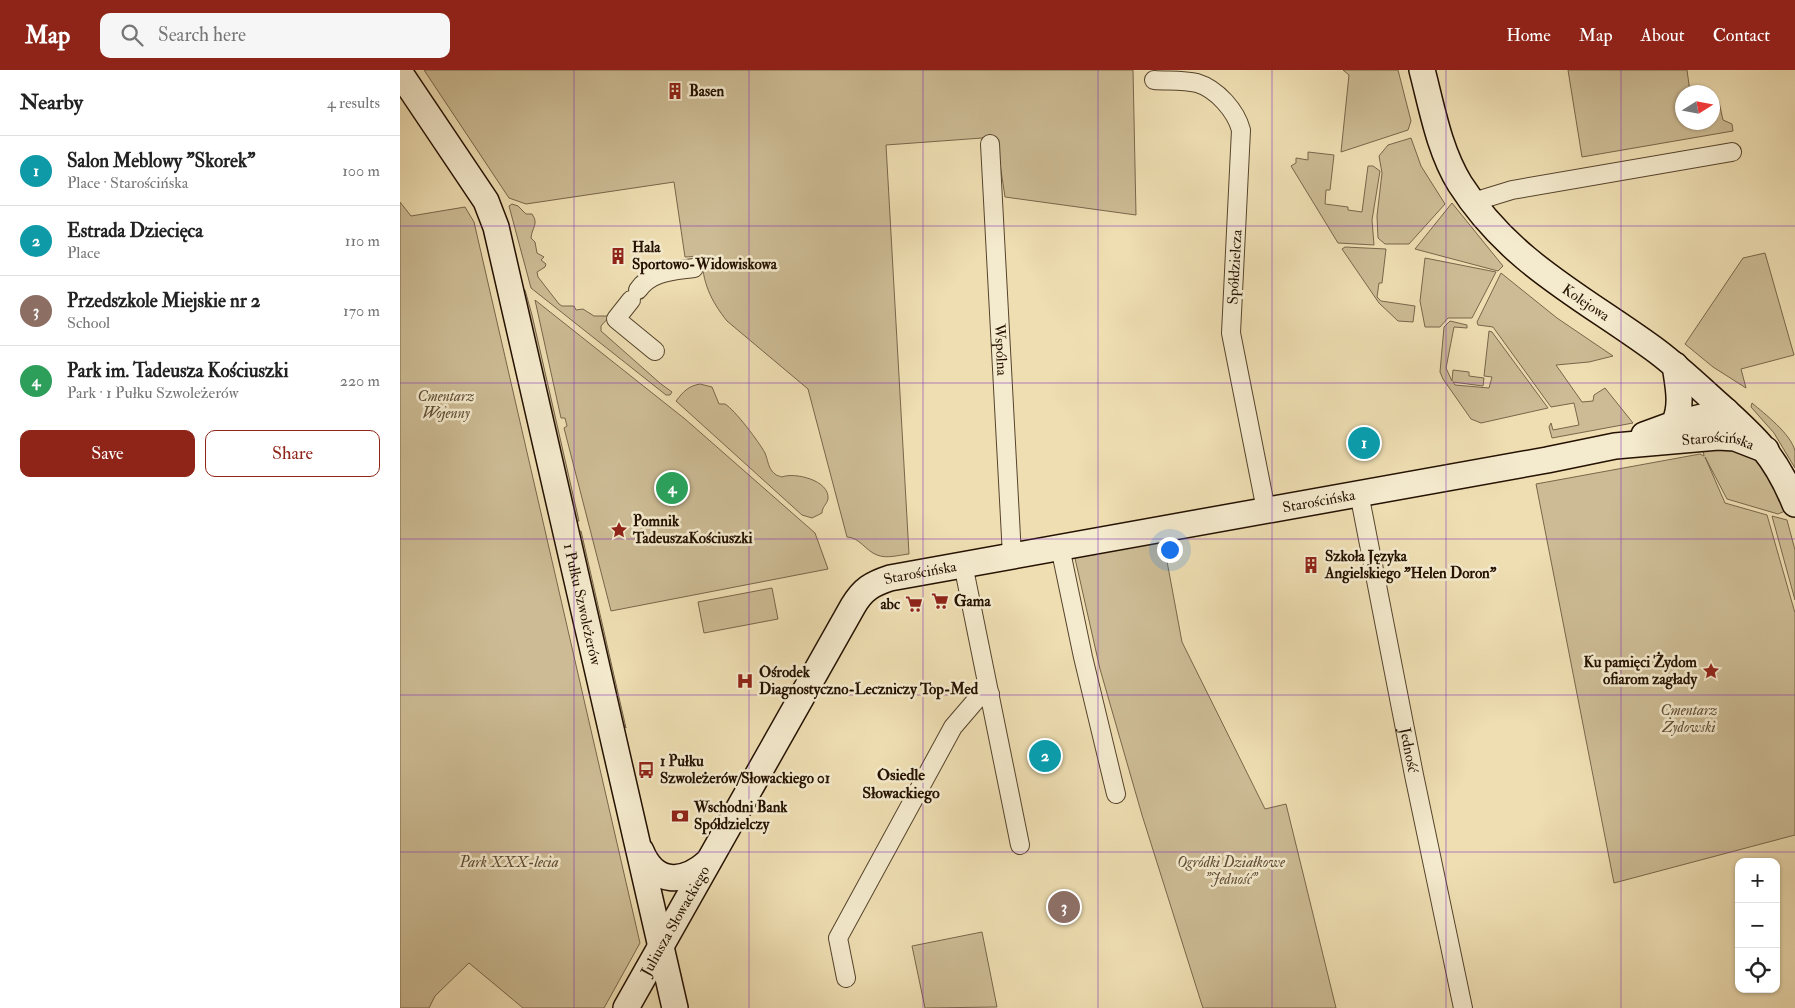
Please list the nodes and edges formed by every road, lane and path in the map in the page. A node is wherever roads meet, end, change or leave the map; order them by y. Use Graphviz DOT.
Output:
graph roads {
  1 [pos="1422,70"];
  2 [pos="400,73"];
  3 [pos="1154,80"];
  4 [pos="990,144"];
  5 [pos="1732,152"];
  6 [pos="1473,202"];
  7 [pos="694,268"];
  8 [pos="655,351"];
  9 [pos="1675,365"];
  10 [pos="1726,411"];
  11 [pos="1674,424"];
  12 [pos="1707,438"];
  13 [pos="1615,446"];
  14 [pos="1766,450"];
  15 [pos="1359,493"];
  16 [pos="1795,504"];
  17 [pos="1266,510"];
  18 [pos="1060,547"];
  19 [pos="1012,556"];
  20 [pos="963,564"];
  21 [pos="871,584"];
  22 [pos="990,694"];
  23 [pos="1116,794"];
  24 [pos="1020,845"];
  25 [pos="638,846"];
  26 [pos="710,860"];
  27 [pos="661,947"];
  28 [pos="846,978"];
  29 [pos="626,1008"];
  30 [pos="675,1008"];
  31 [pos="1462,1008"];
  1 -- 6 [label="street, Kolejowa"];
  2 -- 25 [label="street, 1 Pułku Szwoleżerów"];
  3 -- 17 [label="street, Spółdzielcza"];
  4 -- 19 [label="street, Wspólna"];
  5 -- 6 [label="street"];
  6 -- 9 [label="street, Kolejowa"];
  7 -- 8 [label="street"];
  9 -- 10 [label="street, Kolejowa"];
  9 -- 11 [label="street"];
  10 -- 11 [label="street"];
  10 -- 12 [label="street"];
  10 -- 14 [label="street, Kolejowa"];
  11 -- 13 [label="street"];
  12 -- 13 [label="street, Starościńska"];
  12 -- 14 [label="street, Starościńska"];
  13 -- 15 [label="street, Starościńska"];
  14 -- 16 [label="street, Kolejowa"];
  15 -- 17 [label="street, Starościńska"];
  15 -- 31 [label="street, Jedność"];
  17 -- 18 [label="street, Starościńska"];
  18 -- 19 [label="street, Starościńska"];
  18 -- 23 [label="street"];
  19 -- 20 [label="street, Starościńska"];
  20 -- 21 [label="street, Starościńska"];
  20 -- 22 [label="street"];
  21 -- 26 [label="street, Juliusza Słowackiego"];
  22 -- 24 [label="street"];
  22 -- 28 [label="street"];
  25 -- 26 [label="street, Juliusza Słowackiego"];
  25 -- 27 [label="street, 1 Pułku Szwoleżerów"];
  26 -- 27 [label="street, Juliusza Słowackiego"];
  27 -- 29 [label="street, Juliusza Słowackiego"];
  27 -- 30 [label="street, 1 Pułku Szwoleżerów"];
}
